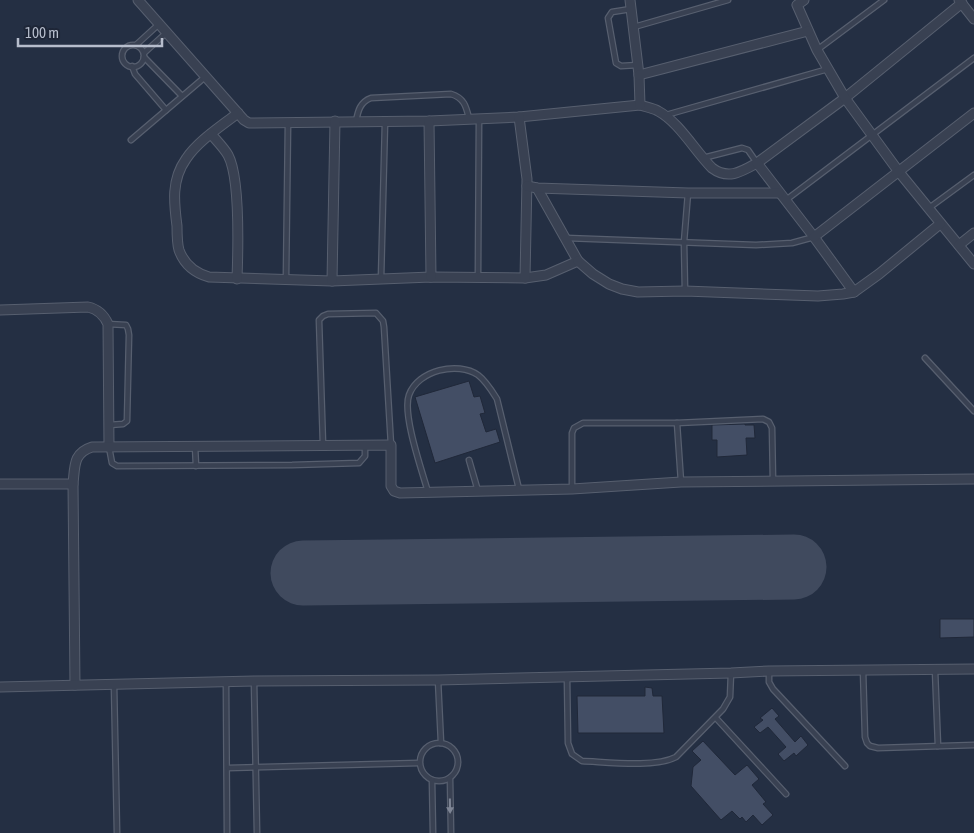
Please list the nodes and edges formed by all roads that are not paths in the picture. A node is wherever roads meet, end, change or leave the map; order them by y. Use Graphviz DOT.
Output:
graph roads {
  1 [pos="138,0"];
  2 [pos="728,0"];
  3 [pos="884,0"];
  4 [pos="798,2"];
  5 [pos="961,2"];
  6 [pos="630,4"];
  7 [pos="974,19"];
  8 [pos="159,24"];
  9 [pos="634,27"];
  10 [pos="808,31"];
  11 [pos="166,33"];
  12 [pos="136,45"];
  13 [pos="817,50"];
  14 [pos="144,55"];
  15 [pos="974,58"];
  16 [pos="638,65"];
  17 [pos="132,66"];
  18 [pos="828,69"];
  19 [pos="639,75"];
  20 [pos="205,77"];
  21 [pos="182,96"];
  22 [pos="845,98"];
  23 [pos="640,105"];
  24 [pos="166,110"];
  25 [pos="238,113"];
  26 [pos="974,113"];
  27 [pos="665,116"];
  28 [pos="519,117"];
  29 [pos="469,118"];
  30 [pos="479,118"];
  31 [pos="335,121"];
  32 [pos="356,121"];
  33 [pos="430,121"];
  34 [pos="385,122"];
  35 [pos="288,123"];
  36 [pos="211,134"];
  37 [pos="872,136"];
  38 [pos="131,140"];
  39 [pos="702,158"];
  40 [pos="757,164"];
  41 [pos="900,172"];
  42 [pos="974,175"];
  43 [pos="527,186"];
  44 [pos="537,188"];
  45 [pos="688,193"];
  46 [pos="779,193"];
  47 [pos="785,201"];
  48 [pos="928,208"];
  49 [pos="940,224"];
  50 [pos="974,233"];
  51 [pos="814,237"];
  52 [pos="566,238"];
  53 [pos="684,242"];
  54 [pos="959,245"];
  55 [pos="578,261"];
  56 [pos="974,264"];
  57 [pos="478,276"];
  58 [pos="431,277"];
  59 [pos="525,278"];
  60 [pos="237,279"];
  61 [pos="381,279"];
  62 [pos="286,280"];
  63 [pos="332,281"];
  64 [pos="685,291"];
  65 [pos="854,292"];
  66 [pos="0,310"];
  67 [pos="108,324"];
  68 [pos="925,358"];
  69 [pos="974,411"];
  70 [pos="677,423"];
  71 [pos="109,426"];
  72 [pos="322,445"];
  73 [pos="365,445"];
  74 [pos="195,446"];
  75 [pos="391,446"];
  76 [pos="109,447"];
  77 [pos="468,460"];
  78 [pos="196,466"];
  79 [pos="974,479"];
  80 [pos="681,482"];
  81 [pos="773,482"];
  82 [pos="0,484"];
  83 [pos="73,484"];
  84 [pos="572,489"];
  85 [pos="519,490"];
  86 [pos="478,491"];
  87 [pos="428,492"];
  88 [pos="974,669"];
  89 [pos="863,670"];
  90 [pos="935,670"];
  91 [pos="769,671"];
  92 [pos="731,673"];
  93 [pos="566,677"];
  94 [pos="438,680"];
  95 [pos="254,681"];
  96 [pos="226,682"];
  97 [pos="114,684"];
  98 [pos="75,685"];
  99 [pos="0,687"];
  100 [pos="716,718"];
  101 [pos="441,743"];
  102 [pos="974,745"];
  103 [pos="938,746"];
  104 [pos="419,764"];
  105 [pos="845,766"];
  106 [pos="228,768"];
  107 [pos="256,768"];
  108 [pos="450,778"];
  109 [pos="432,780"];
  110 [pos="786,794"];
  111 [pos="117,833"];
  112 [pos="228,833"];
  113 [pos="257,833"];
  114 [pos="433,833"];
  115 [pos="451,833"];
  1 -- 8 [label="street"];
  2 -- 9 [label="lane"];
  3 -- 13 [label="lane"];
  4 -- 10 [label="street"];
  5 -- 7 [label="street"];
  5 -- 22 [label="street"];
  6 -- 9 [label="street"];
  6 -- 16 [label="lane"];
  8 -- 11 [label="street"];
  8 -- 12 [label="lane"];
  9 -- 16 [label="street"];
  10 -- 13 [label="street"];
  10 -- 19 [label="street"];
  11 -- 14 [label="lane"];
  11 -- 20 [label="street"];
  12 -- 14 [label="lane"];
  12 -- 17 [label="lane"];
  13 -- 18 [label="street"];
  14 -- 17 [label="lane"];
  14 -- 21 [label="lane"];
  15 -- 37 [label="lane"];
  16 -- 19 [label="street"];
  17 -- 24 [label="lane"];
  18 -- 22 [label="street"];
  18 -- 27 [label="lane"];
  19 -- 23 [label="street"];
  20 -- 21 [label="lane"];
  20 -- 25 [label="street"];
  21 -- 24 [label="lane"];
  22 -- 37 [label="street"];
  22 -- 40 [label="street"];
  23 -- 27 [label="street"];
  23 -- 28 [label="street"];
  24 -- 38 [label="lane"];
  25 -- 35 [label="street"];
  25 -- 36 [label="street"];
  26 -- 41 [label="street"];
  27 -- 39 [label="street"];
  28 -- 30 [label="street"];
  28 -- 43 [label="street"];
  29 -- 30 [label="street"];
  29 -- 32 [label="lane"];
  29 -- 33 [label="street"];
  30 -- 57 [label="lane"];
  31 -- 32 [label="street"];
  31 -- 35 [label="street"];
  31 -- 63 [label="street"];
  32 -- 34 [label="street"];
  33 -- 34 [label="street"];
  33 -- 58 [label="street"];
  34 -- 61 [label="lane"];
  35 -- 62 [label="lane"];
  36 -- 60 [label="street"];
  36 -- 60 [label="street"];
  37 -- 41 [label="street"];
  37 -- 47 [label="lane"];
  39 -- 40 [label="street"];
  39 -- 40 [label="lane"];
  40 -- 46 [label="street"];
  41 -- 48 [label="street"];
  41 -- 51 [label="street"];
  42 -- 48 [label="lane"];
  43 -- 44 [label="street"];
  43 -- 59 [label="street"];
  44 -- 45 [label="street"];
  44 -- 52 [label="street"];
  45 -- 46 [label="street"];
  45 -- 53 [label="lane"];
  46 -- 47 [label="street"];
  47 -- 51 [label="street"];
  48 -- 49 [label="street"];
  49 -- 54 [label="street"];
  49 -- 65 [label="street"];
  50 -- 54 [label="street"];
  51 -- 53 [label="lane"];
  51 -- 65 [label="street"];
  52 -- 53 [label="lane"];
  52 -- 55 [label="street"];
  53 -- 64 [label="lane"];
  54 -- 56 [label="street"];
  55 -- 59 [label="street"];
  55 -- 64 [label="street"];
  57 -- 58 [label="street"];
  57 -- 59 [label="street"];
  58 -- 61 [label="street"];
  60 -- 62 [label="street"];
  61 -- 63 [label="street"];
  62 -- 63 [label="street"];
  64 -- 65 [label="street"];
  66 -- 67 [label="street"];
  67 -- 71 [label="street"];
  67 -- 71 [label="lane"];
  68 -- 69 [label="lane"];
  70 -- 80 [label="lane"];
  70 -- 81 [label="lane"];
  70 -- 84 [label="lane"];
  71 -- 76 [label="street"];
  72 -- 73 [label="street"];
  72 -- 74 [label="street"];
  72 -- 75 [label="lane"];
  73 -- 75 [label="street"];
  73 -- 78 [label="lane"];
  74 -- 76 [label="street"];
  74 -- 78 [label="lane"];
  75 -- 87 [label="street"];
  76 -- 78 [label="lane"];
  76 -- 83 [label="street"];
  77 -- 86 [label="lane"];
  79 -- 81 [label="street"];
  80 -- 81 [label="street"];
  80 -- 84 [label="street"];
  82 -- 83 [label="street"];
  83 -- 98 [label="street"];
  84 -- 85 [label="street"];
  85 -- 86 [label="street"];
  85 -- 87 [label="lane"];
  86 -- 87 [label="street"];
  88 -- 90 [label="street"];
  89 -- 90 [label="street"];
  89 -- 91 [label="street"];
  89 -- 103 [label="lane"];
  90 -- 103 [label="lane"];
  91 -- 92 [label="street"];
  91 -- 105 [label="lane"];
  92 -- 93 [label="street"];
  92 -- 100 [label="lane"];
  93 -- 94 [label="street"];
  93 -- 100 [label="lane"];
  94 -- 95 [label="street"];
  94 -- 101 [label="lane"];
  95 -- 96 [label="street"];
  95 -- 107 [label="lane"];
  96 -- 97 [label="street"];
  96 -- 106 [label="lane"];
  97 -- 98 [label="street"];
  97 -- 111 [label="lane"];
  98 -- 99 [label="street"];
  100 -- 110 [label="lane"];
  101 -- 104 [label="lane"];
  101 -- 108 [label="lane"];
  102 -- 103 [label="lane"];
  104 -- 107 [label="lane"];
  104 -- 109 [label="lane"];
  106 -- 107 [label="lane"];
  106 -- 112 [label="lane"];
  107 -- 113 [label="lane"];
  108 -- 109 [label="lane"];
  108 -- 115 [label="lane, one-way"];
  109 -- 114 [label="lane"];
}
